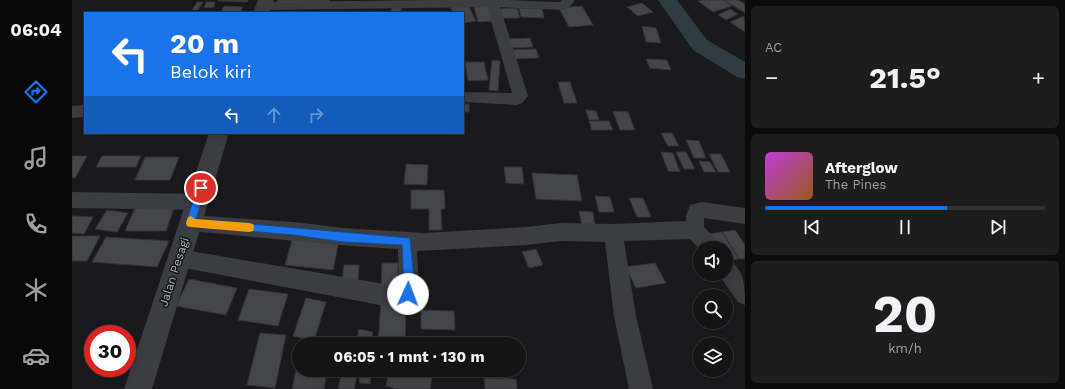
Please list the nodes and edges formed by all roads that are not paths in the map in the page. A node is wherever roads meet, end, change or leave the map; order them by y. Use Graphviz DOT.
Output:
graph roads {
  1 [pos="568,0"];
  2 [pos="492,3"];
  3 [pos="263,6"];
  4 [pos="464,97"];
  5 [pos="84,111"];
  6 [pos="72,112"];
  7 [pos="219,134"];
  8 [pos="72,200"];
  9 [pos="194,212"];
  10 [pos="745,216"];
  11 [pos="695,230"];
  12 [pos="613,233"];
  13 [pos="407,241"];
  14 [pos="705,241"];
  15 [pos="179,258"];
  16 [pos="733,279"];
  17 [pos="745,295"];
  18 [pos="138,389"];
  19 [pos="641,389"];
  1 -- 2 [label="street"];
  2 -- 3 [label="street"];
  2 -- 4 [label="street"];
  5 -- 6 [label="street"];
  7 -- 9 [label="street, Jalan Pesagi"];
  8 -- 9 [label="street"];
  9 -- 13 [label="street"];
  9 -- 15 [label="street, Jalan Pesagi"];
  10 -- 11 [label="street"];
  11 -- 12 [label="street"];
  11 -- 14 [label="street"];
  12 -- 13 [label="street"];
  12 -- 19 [label="street"];
  13 -- 15 [label="street"];
  15 -- 18 [label="street, Jalan Pesagi"];
  16 -- 17 [label="street"];
}
